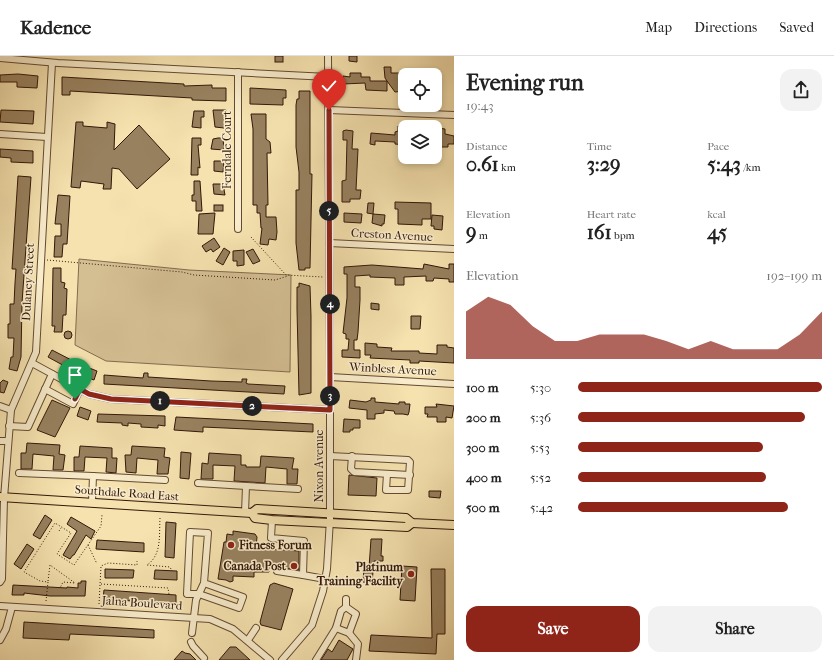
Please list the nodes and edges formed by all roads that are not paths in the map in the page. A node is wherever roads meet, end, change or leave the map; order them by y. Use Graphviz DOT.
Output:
graph roads {
  1 [pos="328,56"];
  2 [pos="0,58"];
  3 [pos="52,63"];
  4 [pos="238,72"];
  5 [pos="328,77"];
  6 [pos="329,110"];
  7 [pos="454,115"];
  8 [pos="0,134"];
  9 [pos="47,137"];
  10 [pos="238,229"];
  11 [pos="329,242"];
  12 [pos="454,249"];
  13 [pos="32,363"];
  14 [pos="52,374"];
  15 [pos="330,377"];
  16 [pos="454,384"];
  17 [pos="44,389"];
  18 [pos="80,389"];
  19 [pos="0,406"];
  20 [pos="11,410"];
  21 [pos="330,410"];
  22 [pos="10,426"];
  23 [pos="0,441"];
  24 [pos="8,441"];
  25 [pos="330,456"];
  26 [pos="352,456"];
  27 [pos="19,473"];
  28 [pos="387,474"];
  29 [pos="410,475"];
  30 [pos="93,476"];
  31 [pos="165,480"];
  32 [pos="198,483"];
  33 [pos="246,486"];
  34 [pos="298,489"];
  35 [pos="2,498"];
  36 [pos="92,502"];
  37 [pos="249,513"];
  38 [pos="330,518"];
  39 [pos="272,520"];
  40 [pos="2,522"];
  41 [pos="454,525"];
  42 [pos="277,571"];
  43 [pos="303,575"];
  44 [pos="325,579"];
  45 [pos="0,582"];
  46 [pos="204,583"];
  47 [pos="198,594"];
  48 [pos="346,600"];
  49 [pos="0,606"];
  50 [pos="12,606"];
  51 [pos="346,607"];
  52 [pos="194,618"];
  53 [pos="256,628"];
  54 [pos="336,628"];
  55 [pos="349,633"];
  56 [pos="192,634"];
  57 [pos="0,640"];
  58 [pos="248,640"];
  59 [pos="191,642"];
  60 [pos="204,658"];
  61 [pos="270,660"];
  62 [pos="282,660"];
  63 [pos="316,660"];
  64 [pos="356,660"];
  1 -- 5 [label="street, Nixon Avenue"];
  2 -- 3 [label="street"];
  3 -- 4 [label="street"];
  3 -- 9 [label="street, Dulaney Street"];
  4 -- 5 [label="street"];
  4 -- 10 [label="street, Ferndale Court"];
  5 -- 6 [label="street, Nixon Avenue"];
  6 -- 7 [label="street"];
  6 -- 11 [label="street, Nixon Avenue"];
  8 -- 9 [label="street"];
  9 -- 13 [label="street, Dulaney Street"];
  11 -- 12 [label="street, Creston Avenue"];
  11 -- 15 [label="street, Nixon Avenue"];
  13 -- 14 [label="street"];
  13 -- 20 [label="street, Dulaney Street"];
  14 -- 17 [label="street"];
  14 -- 18 [label="street"];
  15 -- 16 [label="street, Winblest Avenue"];
  15 -- 21 [label="street, Nixon Avenue"];
  17 -- 18 [label="street"];
  17 -- 22 [label="street"];
  18 -- 21 [label="street"];
  19 -- 20 [label="street"];
  20 -- 22 [label="street, Dulaney Street"];
  21 -- 25 [label="street, Nixon Avenue"];
  22 -- 24 [label="street, Dulaney Street"];
  23 -- 24 [label="street"];
  24 -- 35 [label="street, Dulaney Street"];
  25 -- 26 [label="street"];
  25 -- 38 [label="street, Nixon Avenue"];
  26 -- 28 [label="street"];
  26 -- 29 [label="street"];
  27 -- 30 [label="street"];
  28 -- 29 [label="street"];
  28 -- 29 [label="street"];
  30 -- 31 [label="street"];
  30 -- 36 [label="street"];
  32 -- 33 [label="street"];
  33 -- 34 [label="street"];
  33 -- 37 [label="street"];
  35 -- 36 [label="main road, Southdale Road East"];
  35 -- 40 [label="street, Dulaney Street"];
  36 -- 37 [label="main road, Southdale Road East"];
  37 -- 38 [label="main road, Southdale Road East"];
  37 -- 39 [label="main road, Southdale Road East"];
  38 -- 39 [label="main road, Southdale Road East"];
  38 -- 41 [label="main road, Southdale Road East"];
  38 -- 44 [label="street, Nixon Avenue"];
  39 -- 43 [label="street"];
  40 -- 45 [label="street, Dulaney Street"];
  42 -- 43 [label="street"];
  43 -- 44 [label="street"];
  44 -- 62 [label="street, Nixon Avenue"];
  46 -- 47 [label="street"];
  46 -- 47 [label="street"];
  46 -- 47 [label="street"];
  47 -- 52 [label="street"];
  48 -- 51 [label="street"];
  49 -- 50 [label="street, Jalna Boulevard"];
  50 -- 52 [label="street, Jalna Boulevard"];
  50 -- 57 [label="street"];
  51 -- 54 [label="street"];
  51 -- 55 [label="street"];
  52 -- 56 [label="street"];
  52 -- 58 [label="street, Jalna Boulevard"];
  53 -- 58 [label="street"];
  54 -- 55 [label="street"];
  54 -- 63 [label="street"];
  55 -- 64 [label="street"];
  58 -- 61 [label="street, Jalna Boulevard"];
  59 -- 60 [label="street"];
}
